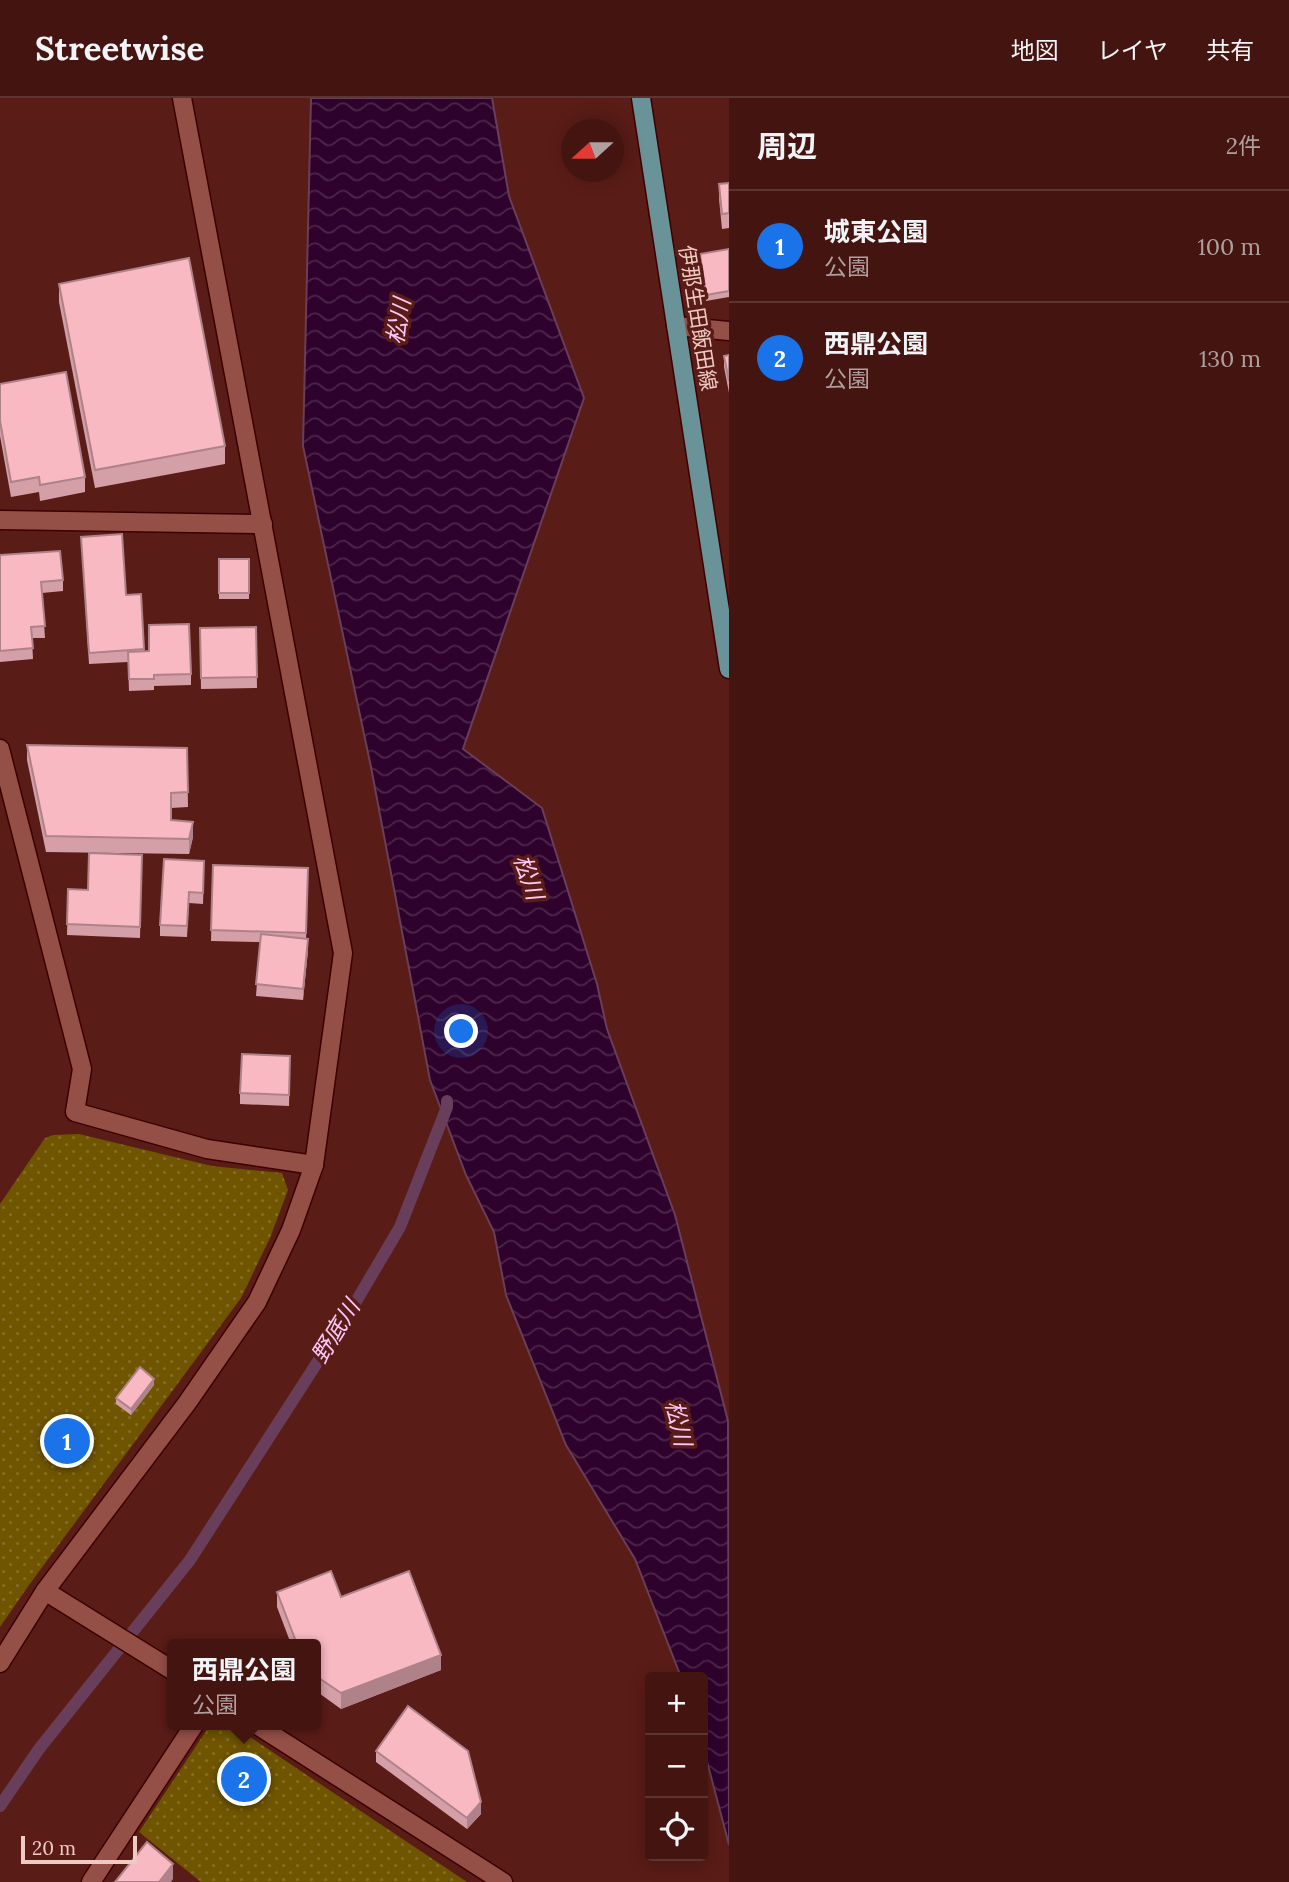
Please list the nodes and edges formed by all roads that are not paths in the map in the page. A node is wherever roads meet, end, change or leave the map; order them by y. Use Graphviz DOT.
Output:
graph roads {
  1 [pos="182,98"];
  2 [pos="641,98"];
  3 [pos="676,326"];
  4 [pos="729,331"];
  5 [pos="0,520"];
  6 [pos="263,524"];
  7 [pos="729,669"];
  8 [pos="0,749"];
  9 [pos="314,1165"];
  10 [pos="45,1591"];
  11 [pos="0,1663"];
  12 [pos="167,1667"];
  13 [pos="191,1730"];
  14 [pos="265,1730"];
  15 [pos="91,1882"];
  16 [pos="503,1882"];
  1 -- 6 [label="street"];
  2 -- 3 [label="main road, 伊那生田飯田線"];
  3 -- 4 [label="street"];
  3 -- 7 [label="main road, 伊那生田飯田線"];
  5 -- 6 [label="street"];
  6 -- 9 [label="street"];
  8 -- 9 [label="street"];
  9 -- 10 [label="street"];
  10 -- 11 [label="street"];
  10 -- 12 [label="street"];
  13 -- 15 [label="street"];
  14 -- 16 [label="street"];
}
